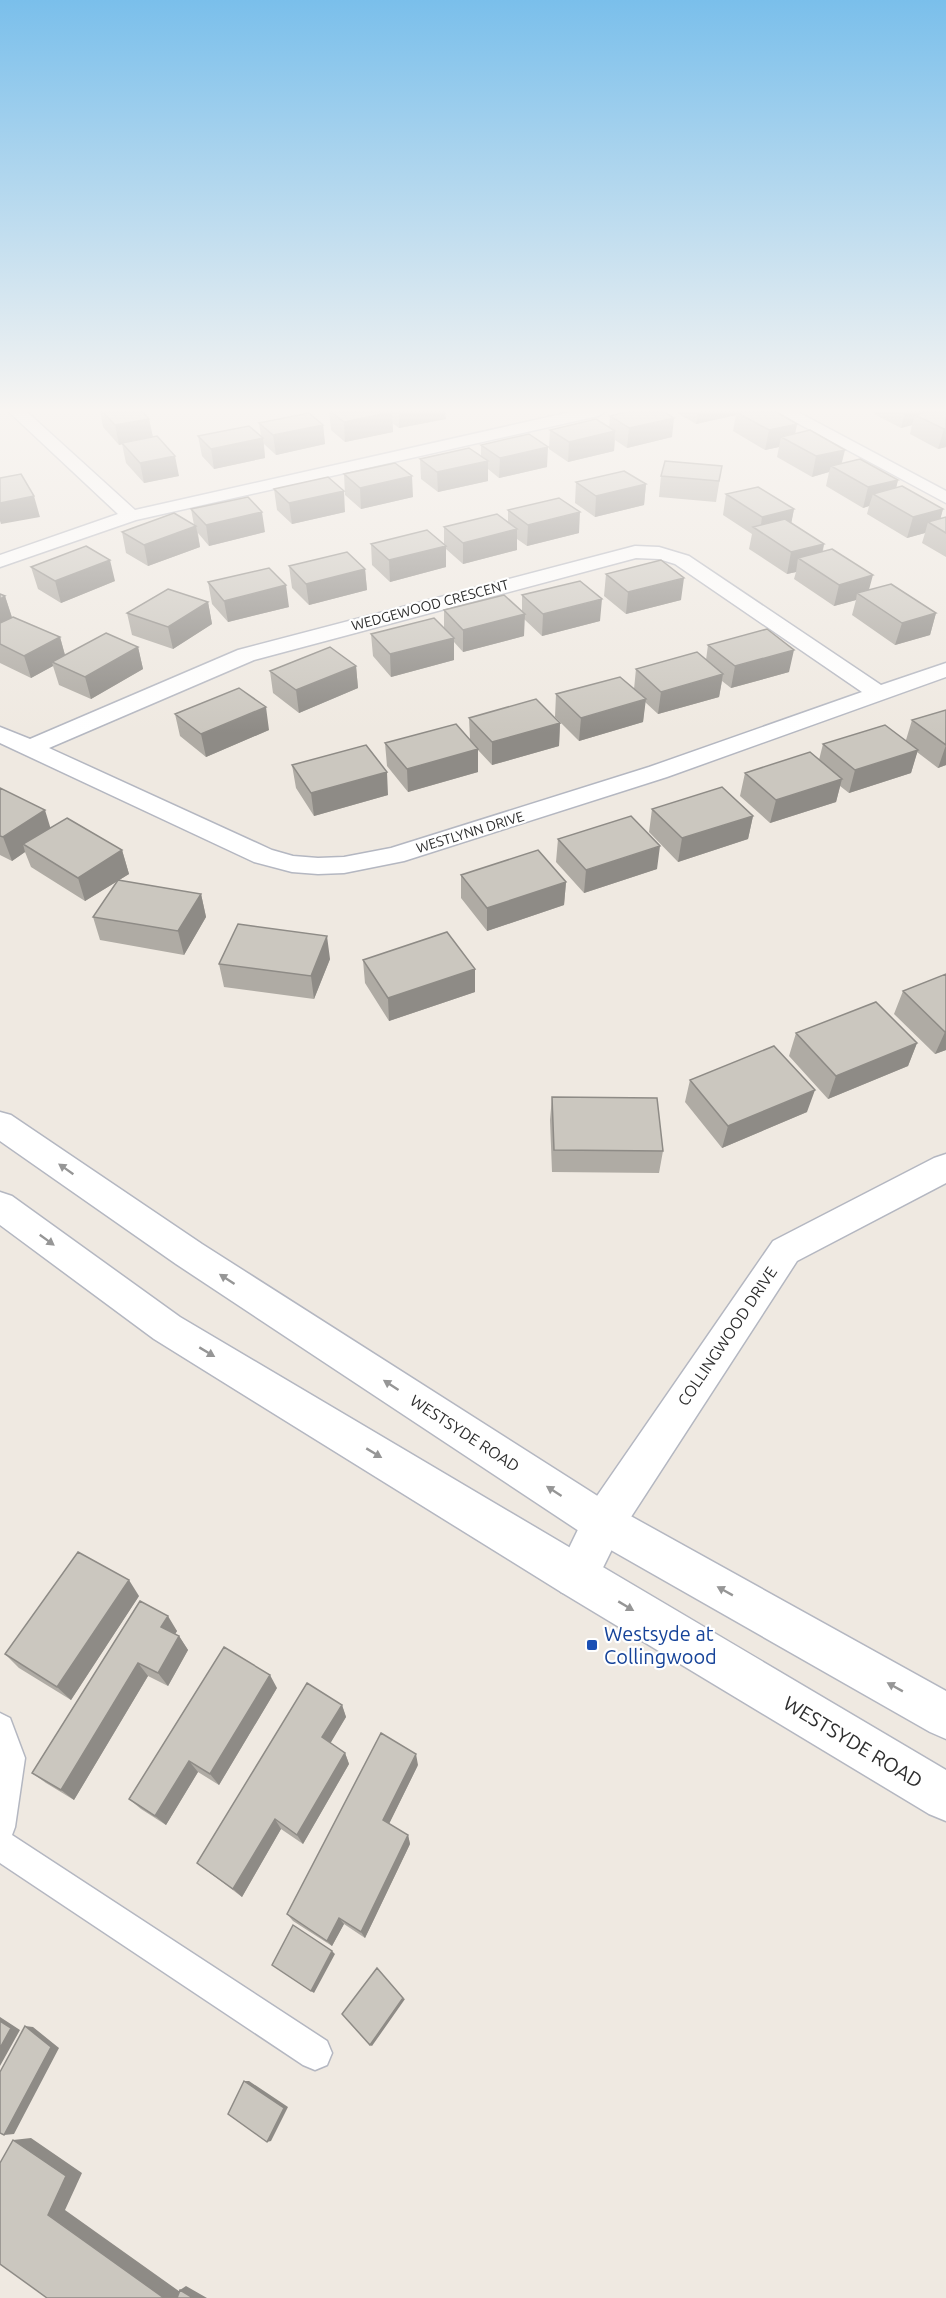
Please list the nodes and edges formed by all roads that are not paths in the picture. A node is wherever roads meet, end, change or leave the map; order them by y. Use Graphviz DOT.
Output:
graph roads {
  1 [pos="124,518"];
  2 [pos="0,561"];
  3 [pos="946,670"];
  4 [pos="879,694"];
  5 [pos="0,734"];
  6 [pos="29,748"];
  7 [pos="0,1124"];
  8 [pos="946,1167"];
  9 [pos="0,1206"];
  10 [pos="603,1523"];
  11 [pos="576,1576"];
  12 [pos="946,1716"];
  13 [pos="0,1728"];
  14 [pos="946,1797"];
  15 [pos="0,1827"];
  16 [pos="0,1845"];
  17 [pos="315,2053"];
  1 -- 2 [label="street"];
  3 -- 4 [label="street, WESTLYNN DRIVE"];
  4 -- 6 [label="street, WESTLYNN DRIVE"];
  4 -- 6 [label="street, WEDGEWOOD CRESCENT"];
  5 -- 6 [label="street, WESTLYNN DRIVE"];
  10 -- 7 [label="street, WESTSYDE ROAD, one-way"];
  8 -- 10 [label="street, COLLINGWOOD DRIVE"];
  9 -- 11 [label="street, WESTSYDE ROAD, one-way"];
  10 -- 11 [label="street, COLLINGWOOD DRIVE"];
  12 -- 10 [label="street, WESTSYDE ROAD, one-way"];
  11 -- 14 [label="street, WESTSYDE ROAD, one-way"];
  13 -- 15 [label="lane"];
  16 -- 17 [label="lane"];
}
